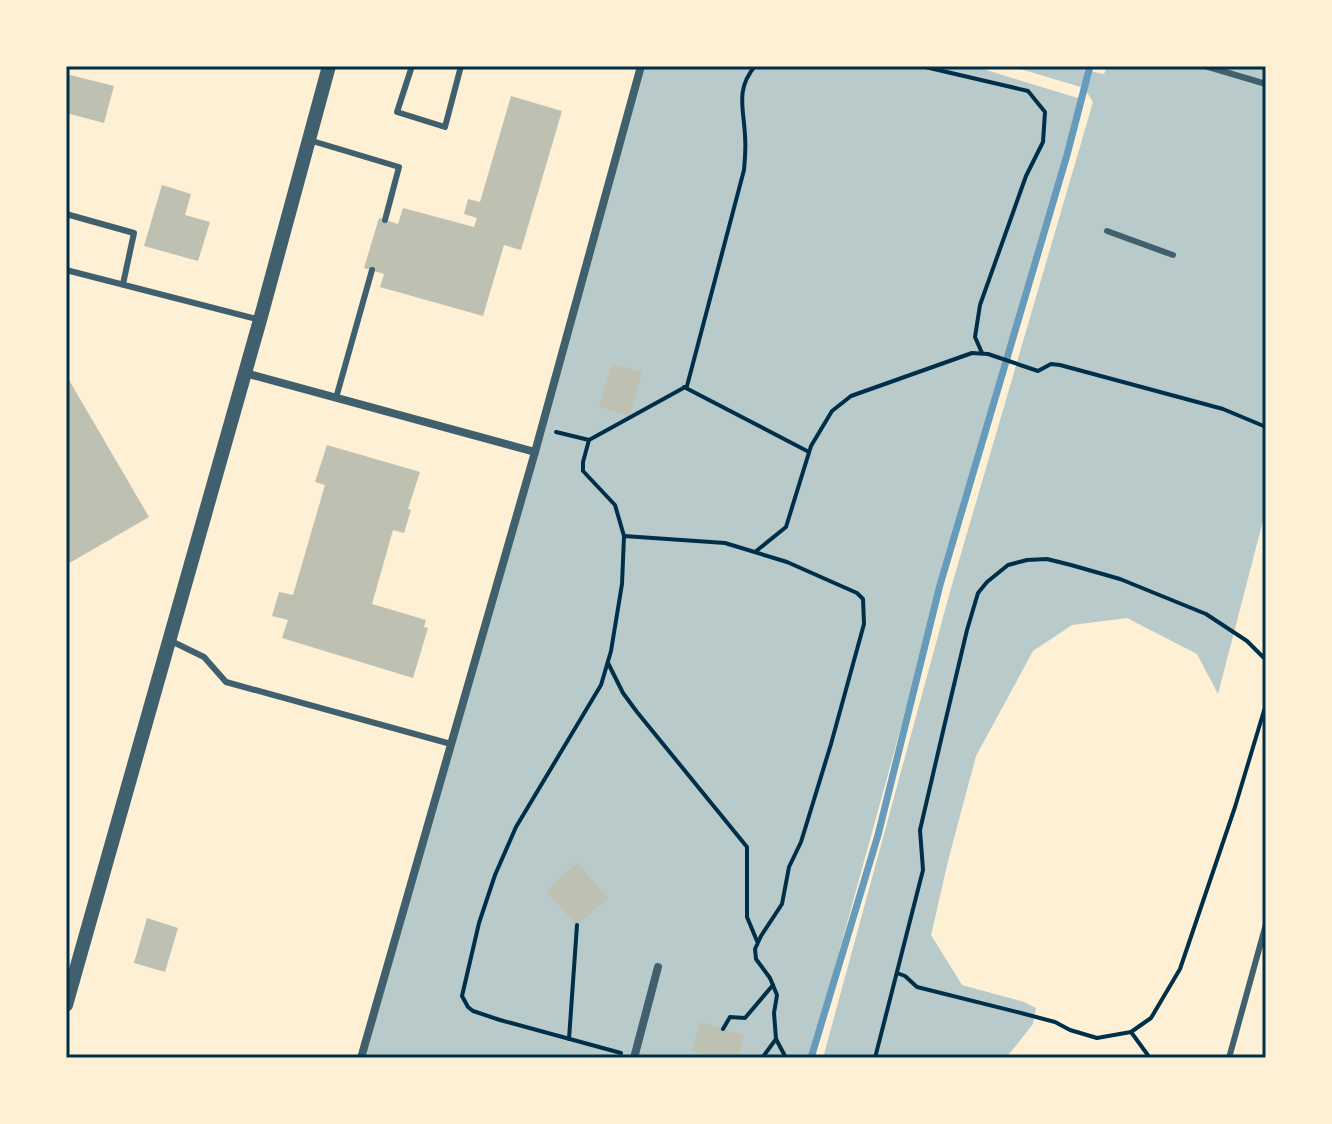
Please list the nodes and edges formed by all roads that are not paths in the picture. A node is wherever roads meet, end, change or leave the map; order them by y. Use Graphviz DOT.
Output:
graph roads {
  1 [pos="329,66"];
  2 [pos="412,66"];
  3 [pos="461,66"];
  4 [pos="641,66"];
  5 [pos="1205,66"];
  6 [pos="1266,84"];
  7 [pos="309,140"];
  8 [pos="66,214"];
  9 [pos="385,220"];
  10 [pos="1107,231"];
  11 [pos="1173,255"];
  12 [pos="66,270"];
  13 [pos="372,270"];
  14 [pos="123,284"];
  15 [pos="260,320"];
  16 [pos="245,373"];
  17 [pos="336,398"];
  18 [pos="535,452"];
  19 [pos="169,640"];
  20 [pos="451,744"];
  21 [pos="1266,924"];
  22 [pos="658,967"];
  23 [pos="66,1005"];
  24 [pos="634,1057"];
  25 [pos="361,1058"];
  26 [pos="1229,1058"];
  1 -- 7 [label="street"];
  2 -- 3 [label="lane"];
  4 -- 18 [label="street"];
  5 -- 6 [label="lane"];
  7 -- 9 [label="lane"];
  7 -- 15 [label="street"];
  8 -- 14 [label="lane"];
  10 -- 11 [label="lane"];
  12 -- 14 [label="lane"];
  13 -- 17 [label="lane"];
  14 -- 15 [label="lane"];
  15 -- 16 [label="street"];
  16 -- 17 [label="street"];
  16 -- 19 [label="street"];
  17 -- 18 [label="street"];
  18 -- 20 [label="street"];
  19 -- 20 [label="lane"];
  19 -- 23 [label="street"];
  20 -- 25 [label="street"];
  21 -- 26 [label="lane"];
  22 -- 24 [label="street"];
}
